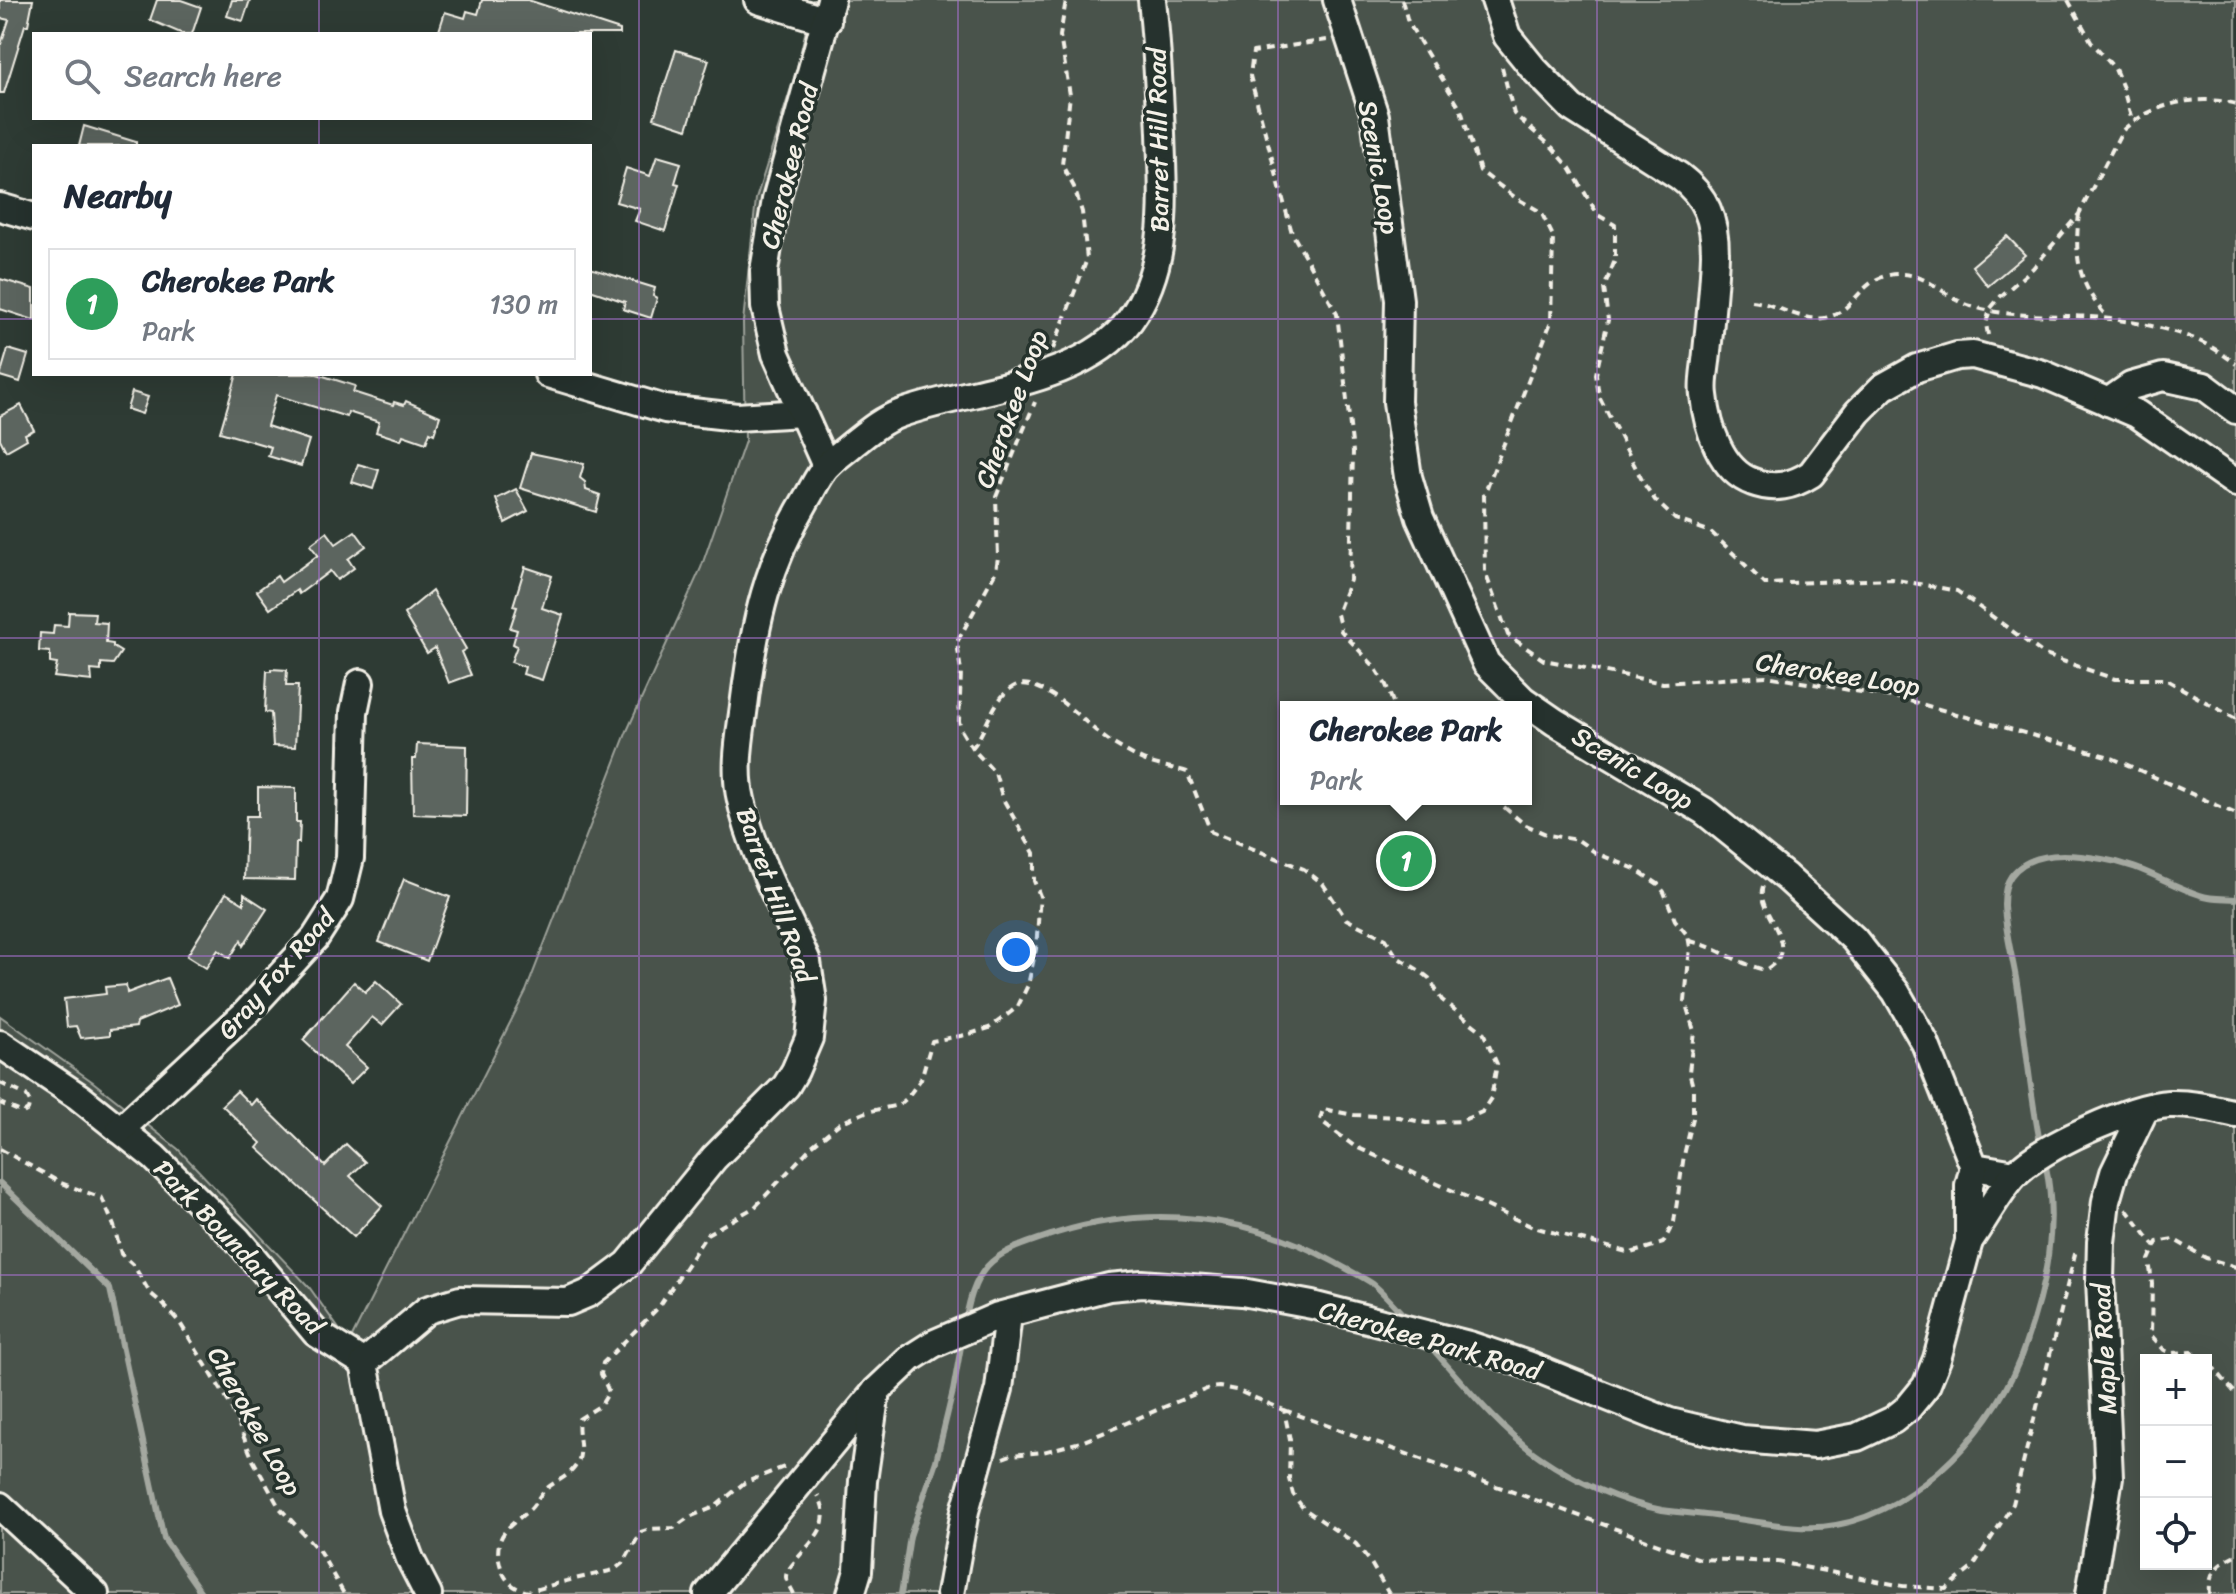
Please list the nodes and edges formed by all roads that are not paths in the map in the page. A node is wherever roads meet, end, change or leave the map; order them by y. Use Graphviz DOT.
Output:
graph roads {
  1 [pos="758,0"];
  2 [pos="1152,0"];
  3 [pos="1337,0"];
  4 [pos="1495,0"];
  5 [pos="829,10"];
  6 [pos="0,207"];
  7 [pos="32,216"];
  8 [pos="555,376"];
  9 [pos="2108,402"];
  10 [pos="2236,410"];
  11 [pos="803,413"];
  12 [pos="826,466"];
  13 [pos="2236,483"];
  14 [pos="360,683"];
  15 [pos="1524,701"];
  16 [pos="1532,706"];
  17 [pos="0,1044"];
  18 [pos="2144,1111"];
  19 [pos="2236,1114"];
  20 [pos="120,1130"];
  21 [pos="1974,1167"];
  22 [pos="2015,1174"];
  23 [pos="1969,1241"];
  24 [pos="1003,1315"];
  25 [pos="364,1363"];
  26 [pos="876,1391"];
  27 [pos="0,1506"];
  28 [pos="95,1594"];
  29 [pos="428,1594"];
  30 [pos="708,1594"];
  31 [pos="851,1594"];
  32 [pos="950,1594"];
  33 [pos="2090,1594"];
  1 -- 5 [label="street"];
  2 -- 12 [label="street, Barret Hill Road"];
  3 -- 15 [label="street, Scenic Loop"];
  4 -- 9 [label="street"];
  5 -- 11 [label="street, Cherokee Road"];
  6 -- 7 [label="street"];
  8 -- 11 [label="street"];
  9 -- 10 [label="street"];
  9 -- 13 [label="street"];
  11 -- 12 [label="street, Cherokee Road"];
  12 -- 25 [label="street, Barret Hill Road"];
  14 -- 20 [label="street, Gray Fox Road"];
  16 -- 21 [label="street, Scenic Loop"];
  17 -- 20 [label="street, Park Boundary Road"];
  18 -- 19 [label="street"];
  18 -- 22 [label="street"];
  18 -- 33 [label="street, Maple Road"];
  20 -- 25 [label="street, Park Boundary Road"];
  21 -- 22 [label="street"];
  21 -- 23 [label="street, Cherokee Park Road"];
  22 -- 23 [label="street, Cherokee Park Road"];
  23 -- 24 [label="street, Cherokee Park Road"];
  24 -- 26 [label="street, Cherokee Park Road"];
  24 -- 32 [label="street"];
  25 -- 29 [label="street"];
  26 -- 30 [label="street"];
  26 -- 31 [label="street"];
  27 -- 28 [label="street"];
}
